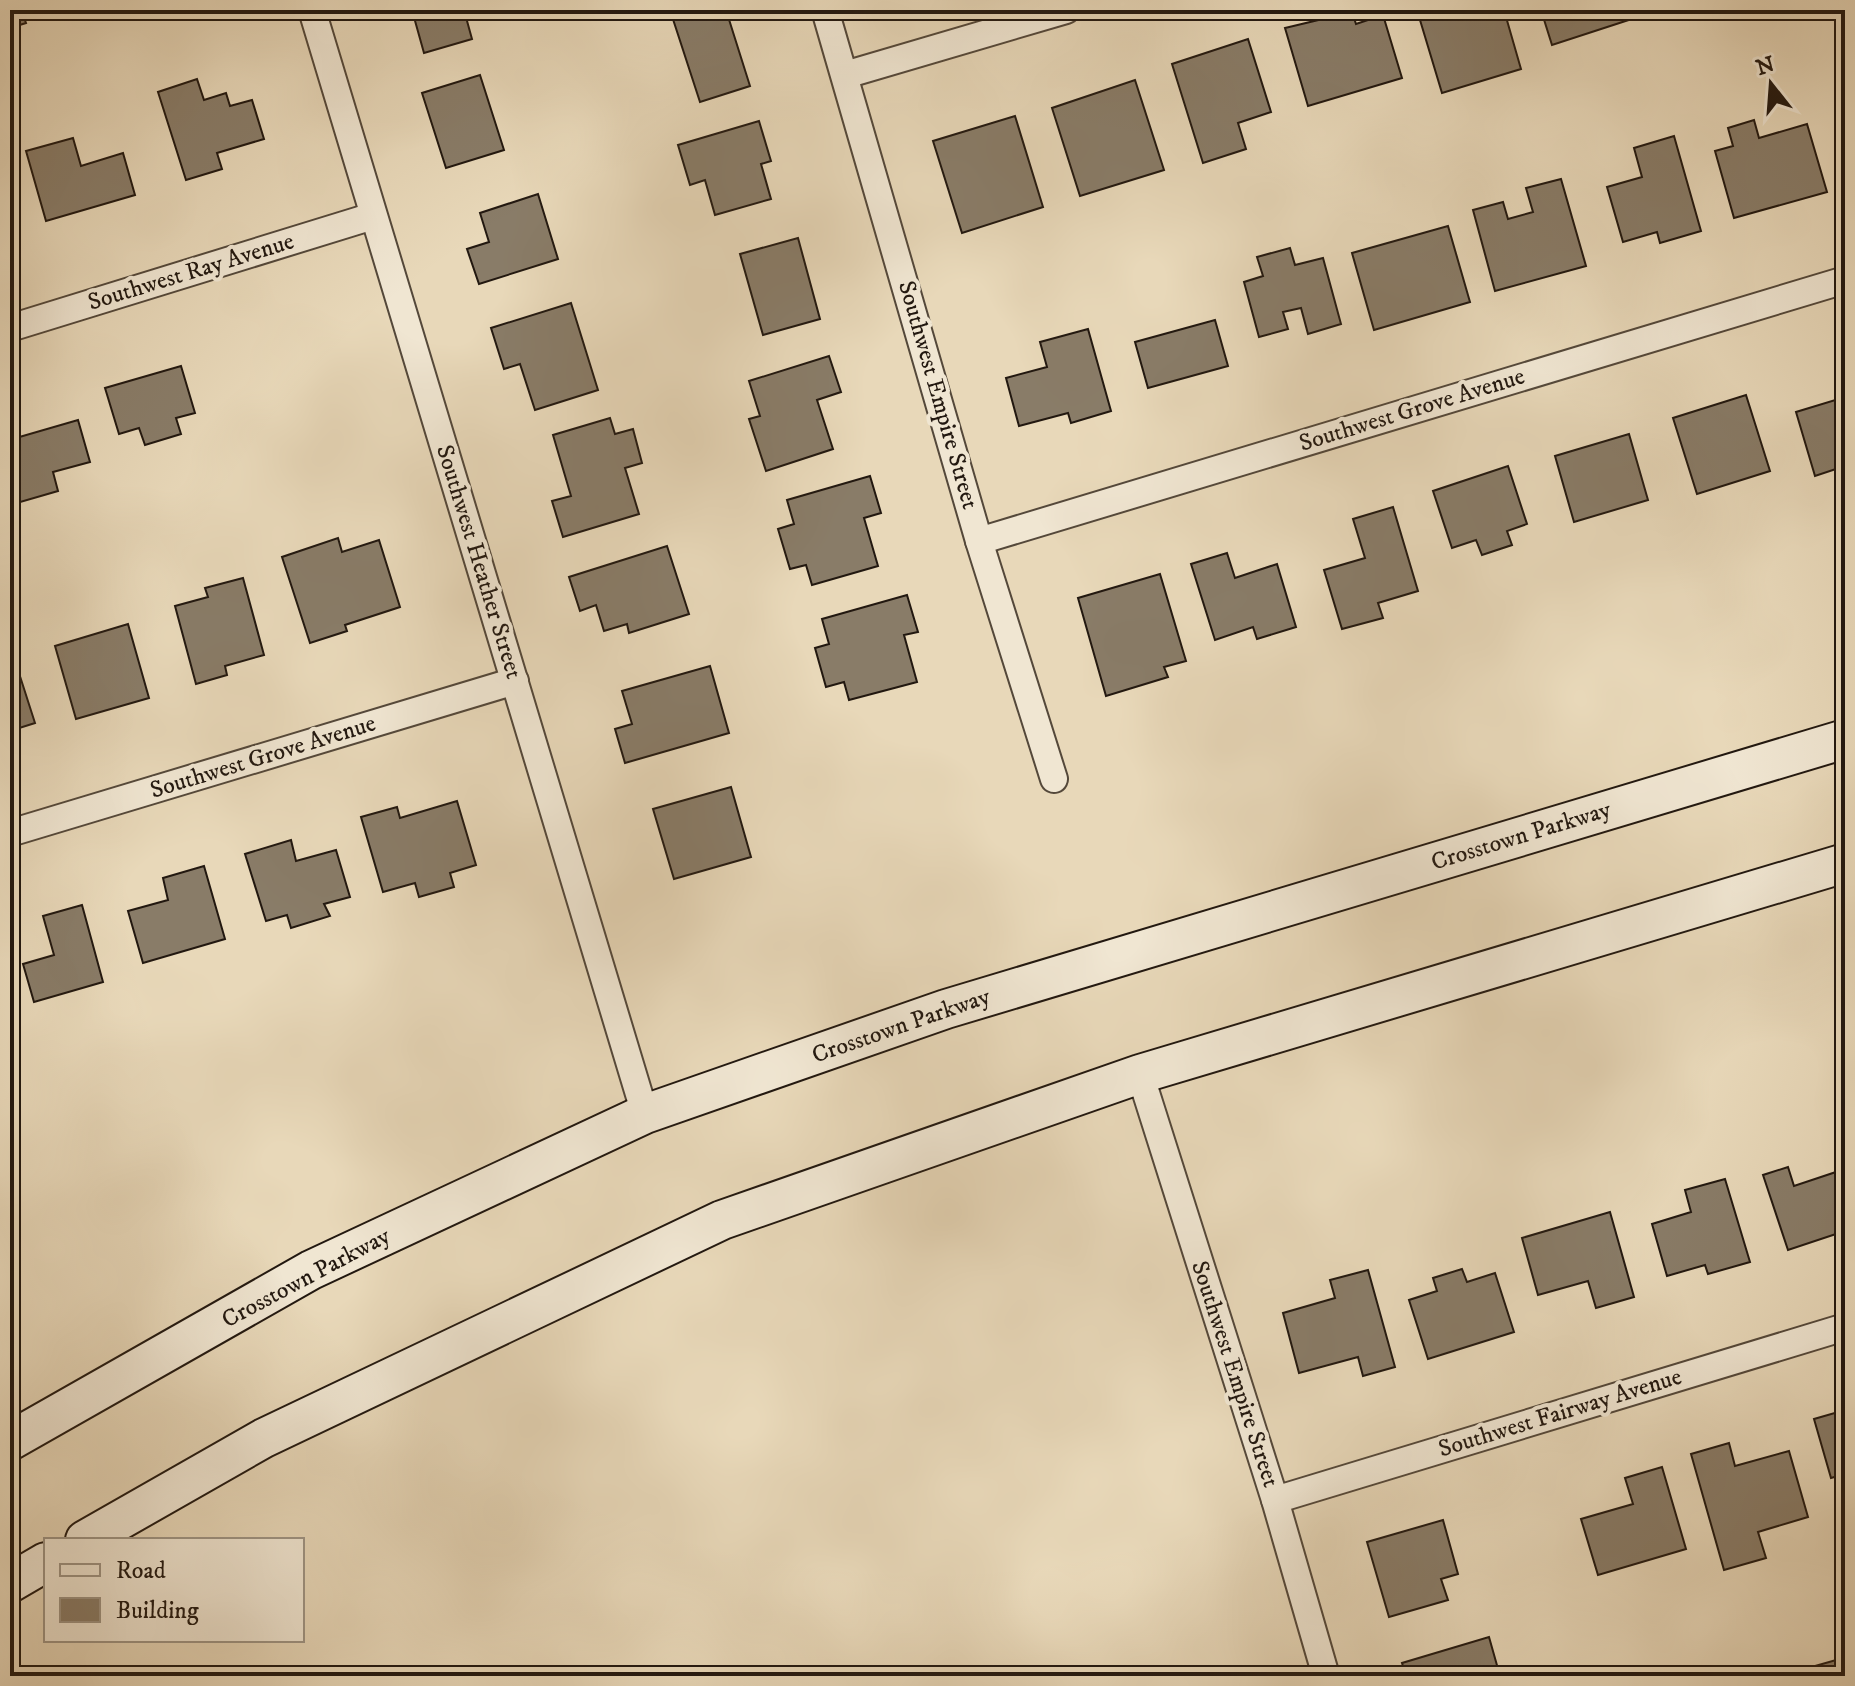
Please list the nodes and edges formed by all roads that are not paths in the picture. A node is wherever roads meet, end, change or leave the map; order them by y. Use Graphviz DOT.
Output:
graph roads {
  1 [pos="312,10"];
  2 [pos="825,10"];
  3 [pos="1066,10"];
  4 [pos="845,75"];
  5 [pos="373,216"];
  6 [pos="1845,280"];
  7 [pos="10,328"];
  8 [pos="979,541"];
  9 [pos="515,681"];
  10 [pos="1845,739"];
  11 [pos="1054,779"];
  12 [pos="10,833"];
  13 [pos="1845,863"];
  14 [pos="1140,1074"];
  15 [pos="645,1114"];
  16 [pos="1845,1327"];
  17 [pos="10,1441"];
  18 [pos="1275,1500"];
  19 [pos="89,1538"];
  20 [pos="44,1563"];
  21 [pos="10,1583"];
  22 [pos="1326,1676"];
  1 -- 5 [label="street, Southwest Heather Street"];
  2 -- 4 [label="street, Southwest Empire Street"];
  3 -- 4 [label="street"];
  4 -- 8 [label="street, Southwest Empire Street"];
  5 -- 7 [label="street, Southwest Ray Avenue"];
  5 -- 9 [label="street, Southwest Heather Street"];
  6 -- 8 [label="street, Southwest Grove Avenue"];
  8 -- 11 [label="street, Southwest Empire Street"];
  9 -- 12 [label="street, Southwest Grove Avenue"];
  9 -- 15 [label="street, Southwest Heather Street"];
  10 -- 15 [label="main road, Crosstown Parkway"];
  13 -- 14 [label="main road"];
  14 -- 18 [label="street, Southwest Empire Street"];
  14 -- 19 [label="main road"];
  15 -- 17 [label="main road, Crosstown Parkway"];
  16 -- 18 [label="street, Southwest Fairway Avenue"];
  18 -- 22 [label="street, Southwest Empire Street"];
  20 -- 21 [label="main road"];
}
